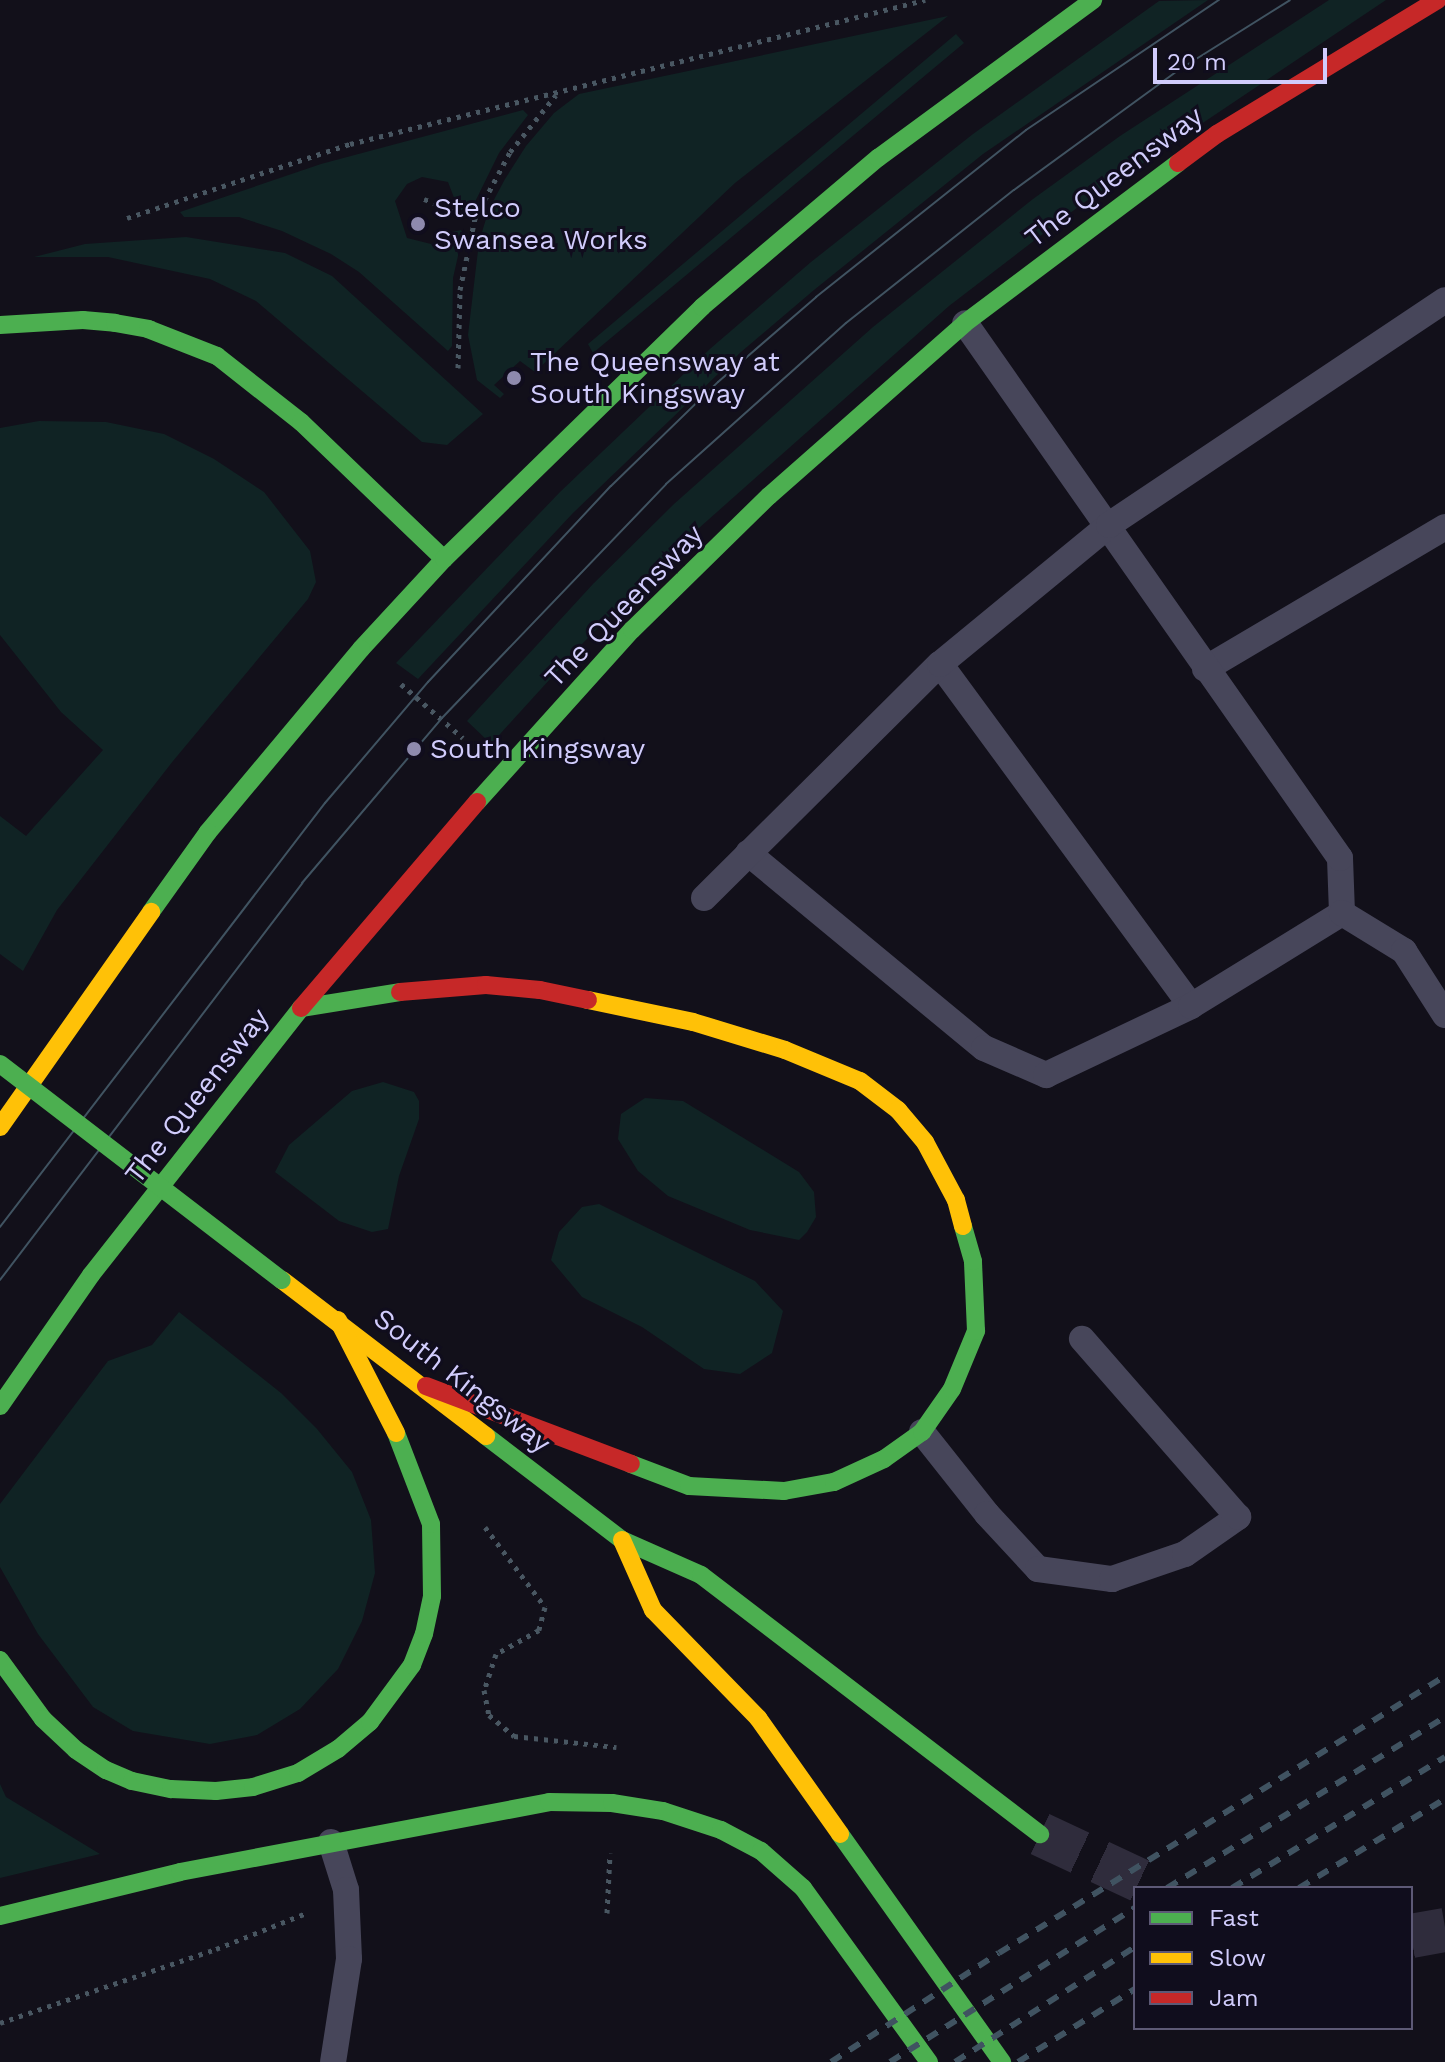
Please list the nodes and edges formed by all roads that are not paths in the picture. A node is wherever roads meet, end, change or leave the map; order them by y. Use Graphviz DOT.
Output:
graph roads {
  1 [pos="1437,0"];
  2 [pos="1076,5"];
  3 [pos="1445,300"];
  4 [pos="965,323"];
  5 [pos="0,325"];
  6 [pos="1109,525"];
  7 [pos="1445,527"];
  8 [pos="444,559"];
  9 [pos="940,664"];
  10 [pos="1205,669"];
  11 [pos="748,853"];
  12 [pos="704,898"];
  13 [pos="1342,913"];
  14 [pos="1191,1006"];
  15 [pos="301,1008"];
  16 [pos="1445,1015"];
  17 [pos="0,1064"];
  18 [pos="0,1127"];
  19 [pos="338,1320"];
  20 [pos="1082,1339"];
  21 [pos="426,1386"];
  22 [pos="0,1406"];
  23 [pos="922,1432"];
  24 [pos="622,1540"];
  25 [pos="0,1660"];
  26 [pos="1040,1834"];
  27 [pos="331,1842"];
  28 [pos="0,1916"];
  29 [pos="333,2062"];
  30 [pos="929,2062"];
  31 [pos="1002,2062"];
  1 -- 4 [label="main road, The Queensway"];
  2 -- 8 [label="main road"];
  3 -- 6 [label="lane"];
  4 -- 6 [label="lane"];
  4 -- 15 [label="main road, The Queensway"];
  5 -- 8 [label="main road"];
  6 -- 9 [label="lane"];
  6 -- 10 [label="lane"];
  7 -- 10 [label="lane"];
  8 -- 18 [label="main road"];
  9 -- 11 [label="lane"];
  9 -- 14 [label="lane"];
  10 -- 13 [label="lane"];
  11 -- 12 [label="lane"];
  11 -- 14 [label="lane"];
  13 -- 14 [label="lane"];
  13 -- 16 [label="lane"];
  15 -- 22 [label="main road, The Queensway"];
  15 -- 23 [label="main road"];
  17 -- 19 [label="main road, South Kingsway, bridge"];
  19 -- 21 [label="main road, South Kingsway"];
  19 -- 25 [label="main road"];
  20 -- 23 [label="lane"];
  21 -- 23 [label="main road"];
  21 -- 24 [label="main road, South Kingsway"];
  24 -- 26 [label="main road"];
  24 -- 31 [label="main road"];
  27 -- 28 [label="main road"];
  27 -- 29 [label="lane"];
  27 -- 30 [label="main road"];
}
